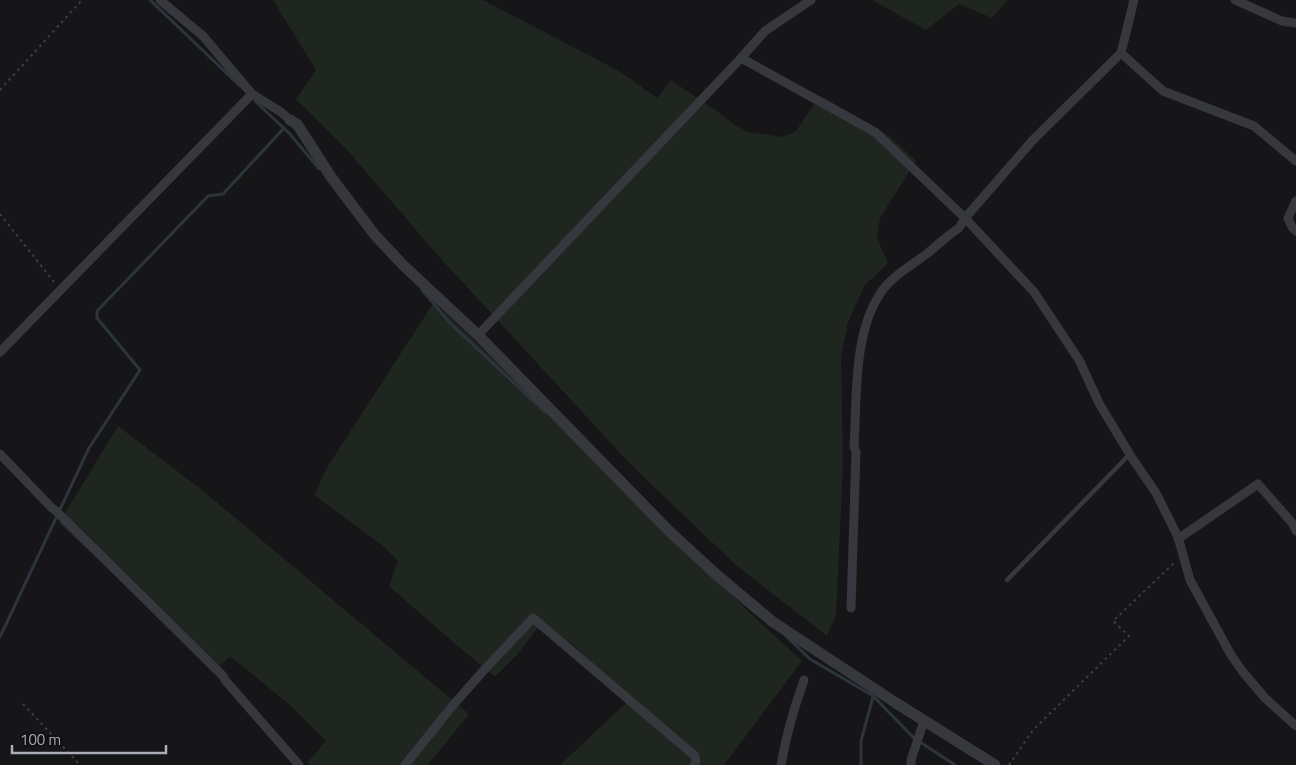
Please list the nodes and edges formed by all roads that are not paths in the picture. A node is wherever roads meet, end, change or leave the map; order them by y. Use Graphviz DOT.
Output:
graph roads {
  1 [pos="160,0"];
  2 [pos="811,0"];
  3 [pos="1134,0"];
  4 [pos="1234,0"];
  5 [pos="1296,23"];
  6 [pos="1121,53"];
  7 [pos="741,58"];
  8 [pos="252,94"];
  9 [pos="290,120"];
  10 [pos="1296,161"];
  11 [pos="1296,201"];
  12 [pos="966,218"];
  13 [pos="1296,231"];
  14 [pos="478,335"];
  15 [pos="0,352"];
  16 [pos="0,454"];
  17 [pos="1130,454"];
  18 [pos="1296,531"];
  19 [pos="1178,539"];
  20 [pos="1006,580"];
  21 [pos="851,608"];
  22 [pos="804,680"];
  23 [pos="924,721"];
  24 [pos="1296,726"];
  25 [pos="299,765"];
  26 [pos="405,765"];
  27 [pos="694,765"];
  28 [pos="781,765"];
  29 [pos="911,765"];
  30 [pos="995,765"];
  1 -- 8 [label="street"];
  2 -- 7 [label="street"];
  3 -- 6 [label="street"];
  4 -- 5 [label="street"];
  6 -- 10 [label="street"];
  6 -- 12 [label="street"];
  7 -- 12 [label="street"];
  7 -- 14 [label="street"];
  8 -- 9 [label="street"];
  8 -- 15 [label="street"];
  9 -- 14 [label="street"];
  11 -- 13 [label="street"];
  12 -- 17 [label="street"];
  12 -- 21 [label="street"];
  14 -- 23 [label="street"];
  16 -- 25 [label="street"];
  17 -- 19 [label="street"];
  17 -- 20 [label="lane"];
  18 -- 19 [label="street"];
  19 -- 24 [label="street"];
  22 -- 28 [label="street"];
  23 -- 29 [label="street"];
  23 -- 30 [label="street"];
  26 -- 27 [label="street"];
}
